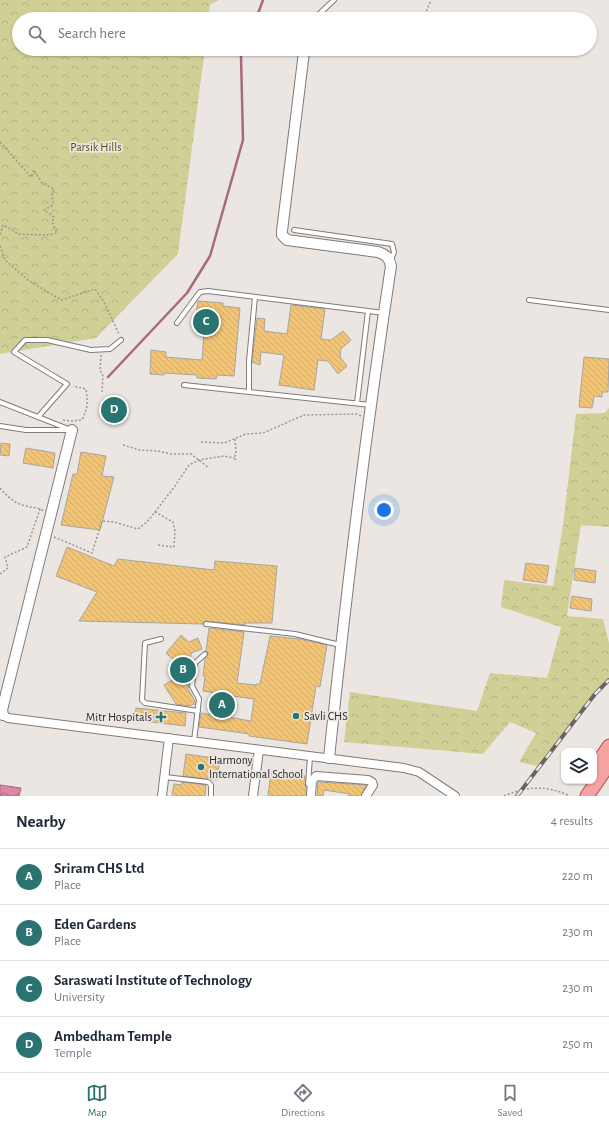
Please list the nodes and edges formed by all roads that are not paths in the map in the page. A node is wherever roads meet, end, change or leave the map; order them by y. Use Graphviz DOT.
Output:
graph roads {
  1 [pos="334,0"];
  2 [pos="320,12"];
  3 [pos="300,56"];
  4 [pos="294,230"];
  5 [pos="390,262"];
  6 [pos="255,297"];
  7 [pos="529,300"];
  8 [pos="609,310"];
  9 [pos="368,311"];
  10 [pos="384,313"];
  11 [pos="177,323"];
  12 [pos="121,340"];
  13 [pos="184,385"];
  14 [pos="250,392"];
  15 [pos="0,402"];
  16 [pos="358,403"];
  17 [pos="371,405"];
  18 [pos="38,417"];
  19 [pos="0,426"];
  20 [pos="72,430"];
  21 [pos="206,624"];
  22 [pos="161,639"];
  23 [pos="341,645"];
  24 [pos="205,654"];
  25 [pos="198,711"];
  26 [pos="3,715"];
  27 [pos="168,738"];
  28 [pos="194,741"];
  29 [pos="609,746"];
  30 [pos="259,750"];
  31 [pos="310,756"];
  32 [pos="329,758"];
  33 [pos="597,764"];
  34 [pos="609,764"];
  35 [pos="164,777"];
  36 [pos="584,784"];
  37 [pos="162,796"];
  38 [pos="211,796"];
  39 [pos="253,796"];
  40 [pos="307,796"];
  41 [pos="311,796"];
  42 [pos="366,796"];
  43 [pos="455,796"];
  44 [pos="577,796"];
  45 [pos="587,796"];
  1 -- 2 [label="lane"];
  3 -- 5 [label="street"];
  4 -- 5 [label="lane"];
  5 -- 10 [label="street"];
  6 -- 9 [label="lane"];
  6 -- 11 [label="lane"];
  6 -- 14 [label="lane"];
  7 -- 8 [label="lane"];
  9 -- 10 [label="lane"];
  9 -- 16 [label="lane"];
  10 -- 17 [label="street"];
  12 -- 18 [label="lane"];
  13 -- 14 [label="lane"];
  14 -- 16 [label="lane"];
  15 -- 18 [label="lane"];
  16 -- 17 [label="lane"];
  17 -- 23 [label="street"];
  18 -- 20 [label="lane"];
  19 -- 20 [label="lane"];
  20 -- 26 [label="street"];
  21 -- 23 [label="lane"];
  22 -- 25 [label="lane"];
  23 -- 32 [label="street"];
  24 -- 25 [label="lane"];
  25 -- 28 [label="lane"];
  26 -- 27 [label="street"];
  27 -- 28 [label="street"];
  27 -- 35 [label="street"];
  28 -- 30 [label="street"];
  29 -- 33 [label="main road"];
  30 -- 31 [label="street"];
  30 -- 39 [label="street"];
  31 -- 32 [label="street"];
  31 -- 40 [label="lane"];
  32 -- 43 [label="street"];
  34 -- 45 [label="main road"];
  35 -- 37 [label="street"];
  35 -- 38 [label="lane"];
  36 -- 44 [label="main road"];
  41 -- 42 [label="street"];
}
